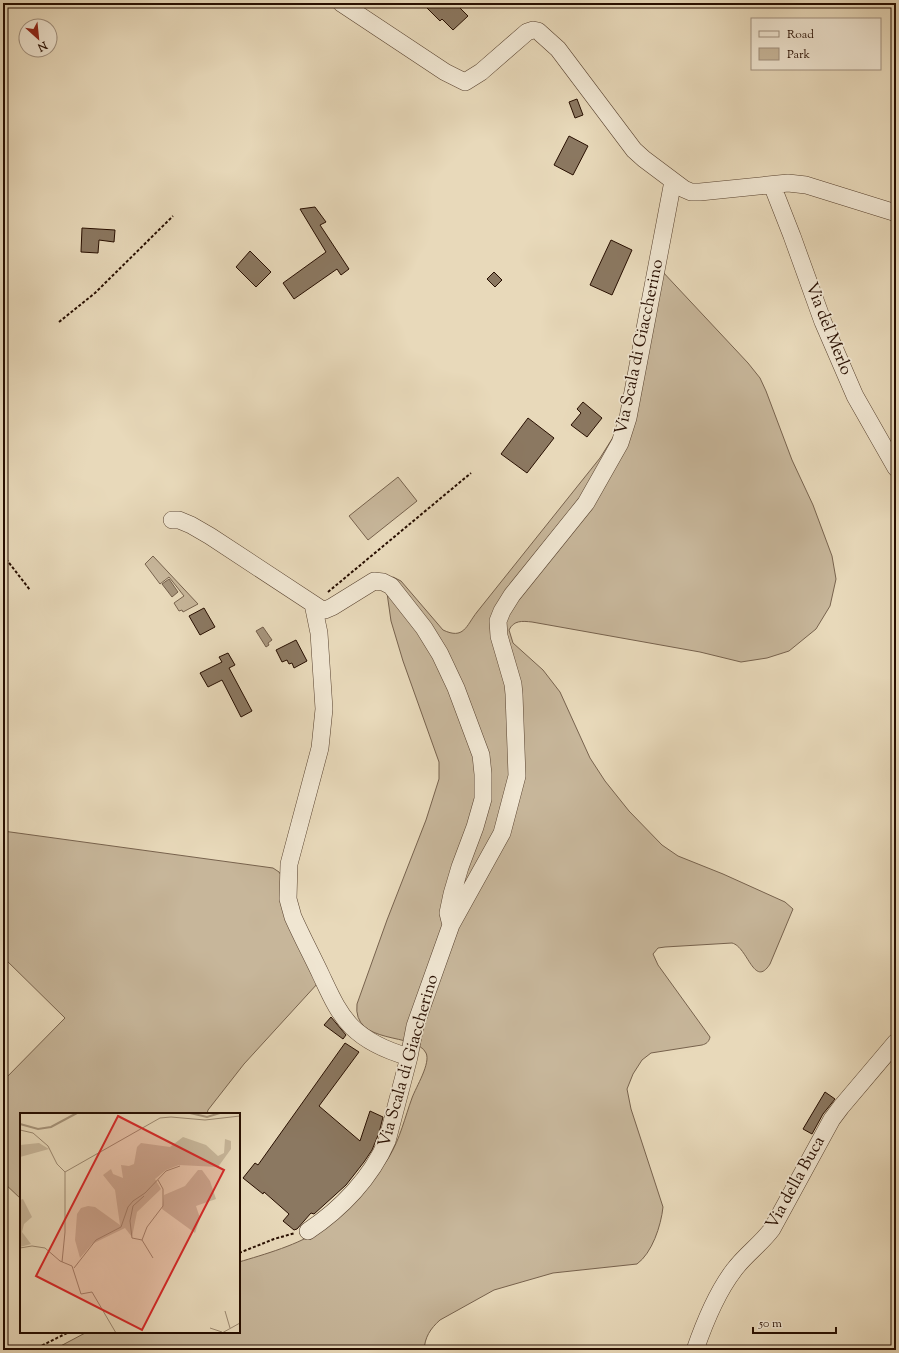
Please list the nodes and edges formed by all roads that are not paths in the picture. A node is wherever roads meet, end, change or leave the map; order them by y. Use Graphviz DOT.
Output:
graph roads {
  1 [pos="341,3"];
  2 [pos="673,181"];
  3 [pos="772,185"];
  4 [pos="896,213"];
  5 [pos="896,468"];
  6 [pos="172,520"];
  7 [pos="313,604"];
  8 [pos="452,925"];
  9 [pos="896,1042"];
  10 [pos="409,1057"];
  11 [pos="308,1231"];
  12 [pos="694,1350"];
  1 -- 2 [label="street"];
  2 -- 3 [label="street"];
  2 -- 8 [label="street, Via Scala di Giaccherino"];
  3 -- 4 [label="street"];
  3 -- 5 [label="street, Via del Merlo"];
  6 -- 7 [label="street"];
  7 -- 8 [label="street"];
  7 -- 10 [label="street"];
  8 -- 10 [label="street, Via Scala di Giaccherino"];
  9 -- 12 [label="street, Via della Buca"];
  10 -- 11 [label="street, Via Scala di Giaccherino"];
}
